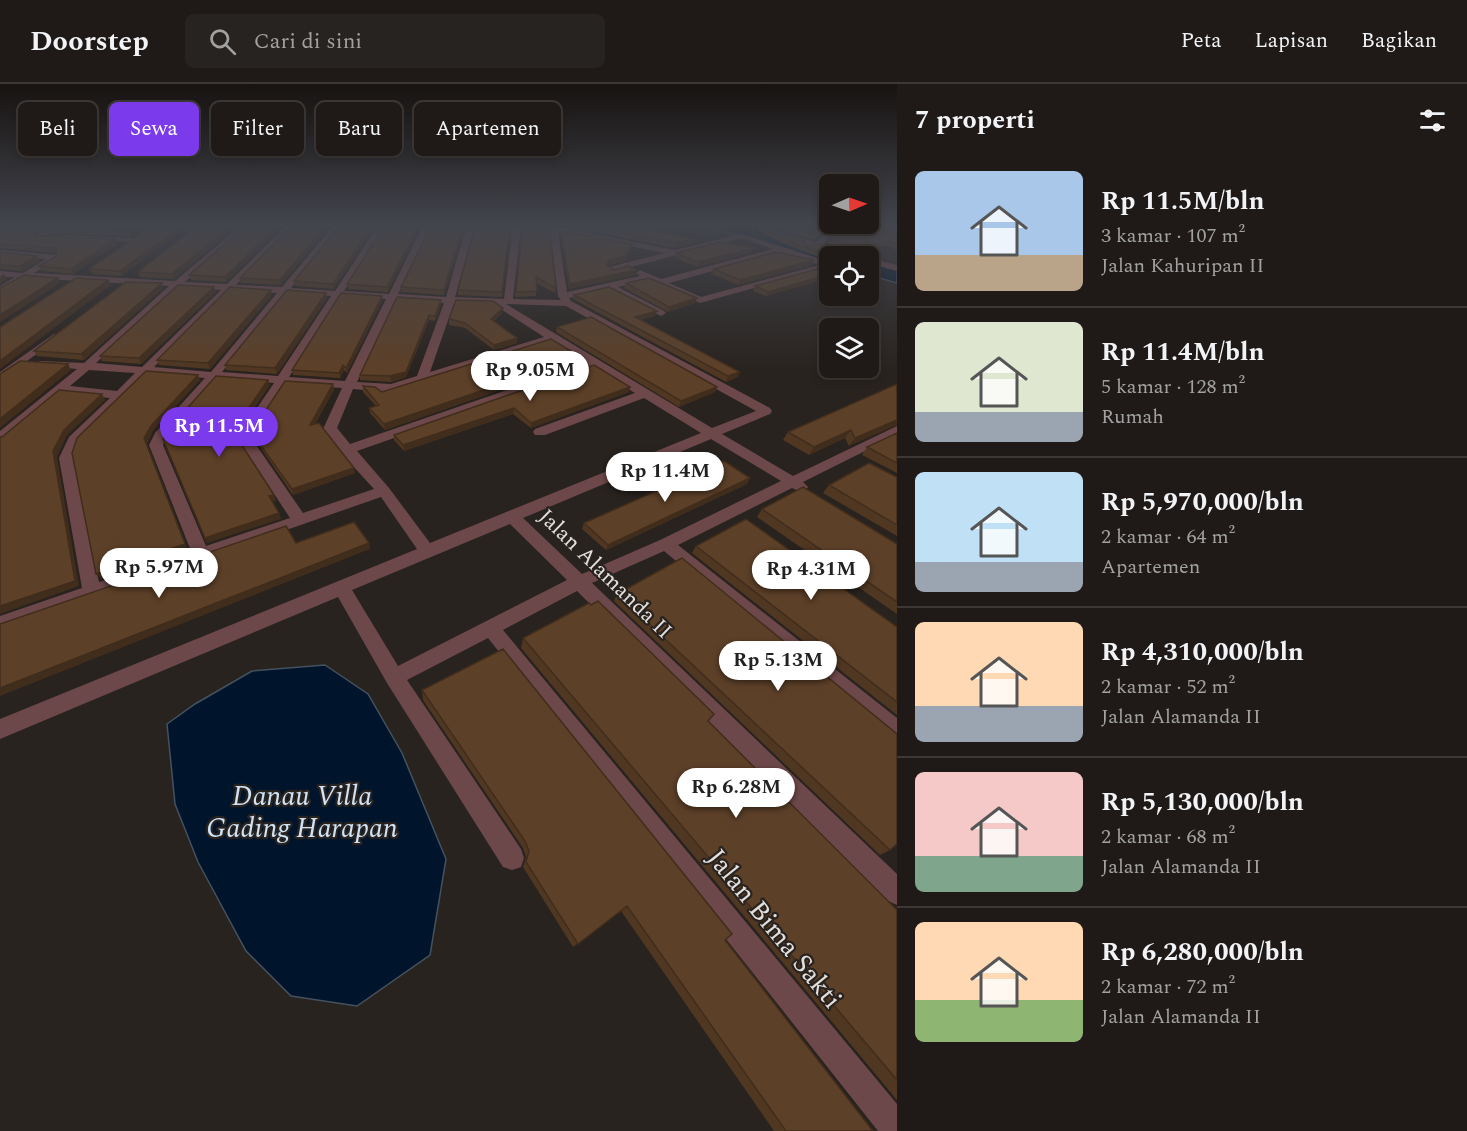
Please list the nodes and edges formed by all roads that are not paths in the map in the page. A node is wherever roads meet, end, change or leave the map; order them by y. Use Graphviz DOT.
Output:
graph roads {
  1 [pos="28,273"];
  2 [pos="86,273"];
  3 [pos="190,273"];
  4 [pos="244,273"];
  5 [pos="298,273"];
  6 [pos="351,273"];
  7 [pos="405,273"];
  8 [pos="458,273"];
  9 [pos="511,273"];
  10 [pos="561,273"];
  11 [pos="612,273"];
  12 [pos="639,273"];
  13 [pos="698,273"];
  14 [pos="801,273"];
  15 [pos="0,274"];
  16 [pos="24,275"];
  17 [pos="135,275"];
  18 [pos="649,277"];
  19 [pos="78,279"];
  20 [pos="126,282"];
  21 [pos="661,282"];
  22 [pos="177,284"];
  23 [pos="614,285"];
  24 [pos="231,286"];
  25 [pos="117,289"];
  26 [pos="0,290"];
  27 [pos="283,290"];
  28 [pos="58,292"];
  29 [pos="338,292"];
  30 [pos="394,296"];
  31 [pos="565,299"];
  32 [pos="450,300"];
  33 [pos="495,301"];
  34 [pos="508,302"];
  35 [pos="661,313"];
  36 [pos="60,333"];
  37 [pos="552,338"];
  38 [pos="22,362"];
  39 [pos="594,364"];
  40 [pos="87,366"];
  41 [pos="147,370"];
  42 [pos="216,375"];
  43 [pos="423,376"];
  44 [pos="0,377"];
  45 [pos="282,380"];
  46 [pos="350,385"];
  47 [pos="391,388"];
  48 [pos="59,389"];
  49 [pos="644,394"];
  50 [pos="121,395"];
  51 [pos="340,404"];
  52 [pos="540,432"];
  53 [pos="711,433"];
  54 [pos="896,433"];
  55 [pos="0,438"];
  56 [pos="346,450"];
  57 [pos="793,481"];
  58 [pos="384,491"];
  59 [pos="812,493"];
  60 [pos="734,511"];
  61 [pos="512,516"];
  62 [pos="299,520"];
  63 [pos="753,525"];
  64 [pos="666,544"];
  65 [pos="428,551"];
  66 [pos="201,555"];
  67 [pos="579,582"];
  68 [pos="341,587"];
  69 [pos="92,592"];
  70 [pos="0,623"];
  71 [pos="491,628"];
  72 [pos="394,677"];
  73 [pos="0,729"];
  74 [pos="897,731"];
  75 [pos="512,858"];
  76 [pos="897,892"];
  77 [pos="897,1129"];
  1 -- 16 [label="street"];
  2 -- 19 [label="street"];
  3 -- 22 [label="street"];
  4 -- 24 [label="street"];
  5 -- 27 [label="street"];
  6 -- 29 [label="street"];
  7 -- 30 [label="street"];
  8 -- 32 [label="street"];
  9 -- 34 [label="street"];
  10 -- 31 [label="street"];
  11 -- 23 [label="street"];
  12 -- 18 [label="street"];
  13 -- 21 [label="street"];
  14 -- 21 [label="street"];
  15 -- 16 [label="street"];
  16 -- 19 [label="street"];
  16 -- 26 [label="street"];
  17 -- 20 [label="street"];
  18 -- 21 [label="street"];
  18 -- 23 [label="street"];
  19 -- 20 [label="street"];
  19 -- 28 [label="street"];
  20 -- 22 [label="street"];
  20 -- 25 [label="street"];
  22 -- 24 [label="street"];
  22 -- 40 [label="street"];
  23 -- 31 [label="street"];
  23 -- 35 [label="street"];
  24 -- 27 [label="street"];
  24 -- 41 [label="street"];
  27 -- 29 [label="street"];
  27 -- 42 [label="street"];
  29 -- 30 [label="street"];
  29 -- 45 [label="street"];
  30 -- 32 [label="street"];
  30 -- 46 [label="street"];
  31 -- 34 [label="street"];
  31 -- 53 [label="street"];
  32 -- 33 [label="street"];
  32 -- 43 [label="street"];
  33 -- 34 [label="street"];
  33 -- 37 [label="street"];
  36 -- 38 [label="street"];
  37 -- 39 [label="street"];
  37 -- 43 [label="street"];
  38 -- 40 [label="street"];
  38 -- 44 [label="street"];
  39 -- 49 [label="street"];
  39 -- 56 [label="street"];
  40 -- 41 [label="street"];
  40 -- 48 [label="street"];
  41 -- 42 [label="street"];
  41 -- 50 [label="street"];
  42 -- 45 [label="street"];
  42 -- 66 [label="street"];
  43 -- 47 [label="street"];
  45 -- 46 [label="street"];
  45 -- 62 [label="street"];
  46 -- 47 [label="street"];
  46 -- 51 [label="street"];
  47 -- 51 [label="street"];
  48 -- 50 [label="street"];
  48 -- 55 [label="street"];
  49 -- 52 [label="street"];
  49 -- 53 [label="street"];
  50 -- 69 [label="street"];
  51 -- 56 [label="street"];
  53 -- 57 [label="street"];
  53 -- 61 [label="street"];
  54 -- 57 [label="street"];
  56 -- 58 [label="street"];
  57 -- 59 [label="street"];
  57 -- 60 [label="street"];
  58 -- 62 [label="street"];
  58 -- 65 [label="street"];
  60 -- 63 [label="street"];
  60 -- 64 [label="street"];
  61 -- 65 [label="street"];
  61 -- 67 [label="street, Jalan Alamanda II"];
  62 -- 66 [label="street"];
  64 -- 67 [label="street"];
  64 -- 74 [label="street"];
  65 -- 68 [label="street"];
  66 -- 69 [label="street"];
  67 -- 71 [label="street"];
  67 -- 76 [label="street, Jalan Alamanda II"];
  68 -- 72 [label="street"];
  68 -- 73 [label="street"];
  69 -- 70 [label="street"];
  71 -- 72 [label="street"];
  71 -- 77 [label="street, Jalan Bima Sakti"];
  72 -- 75 [label="street"];
}
